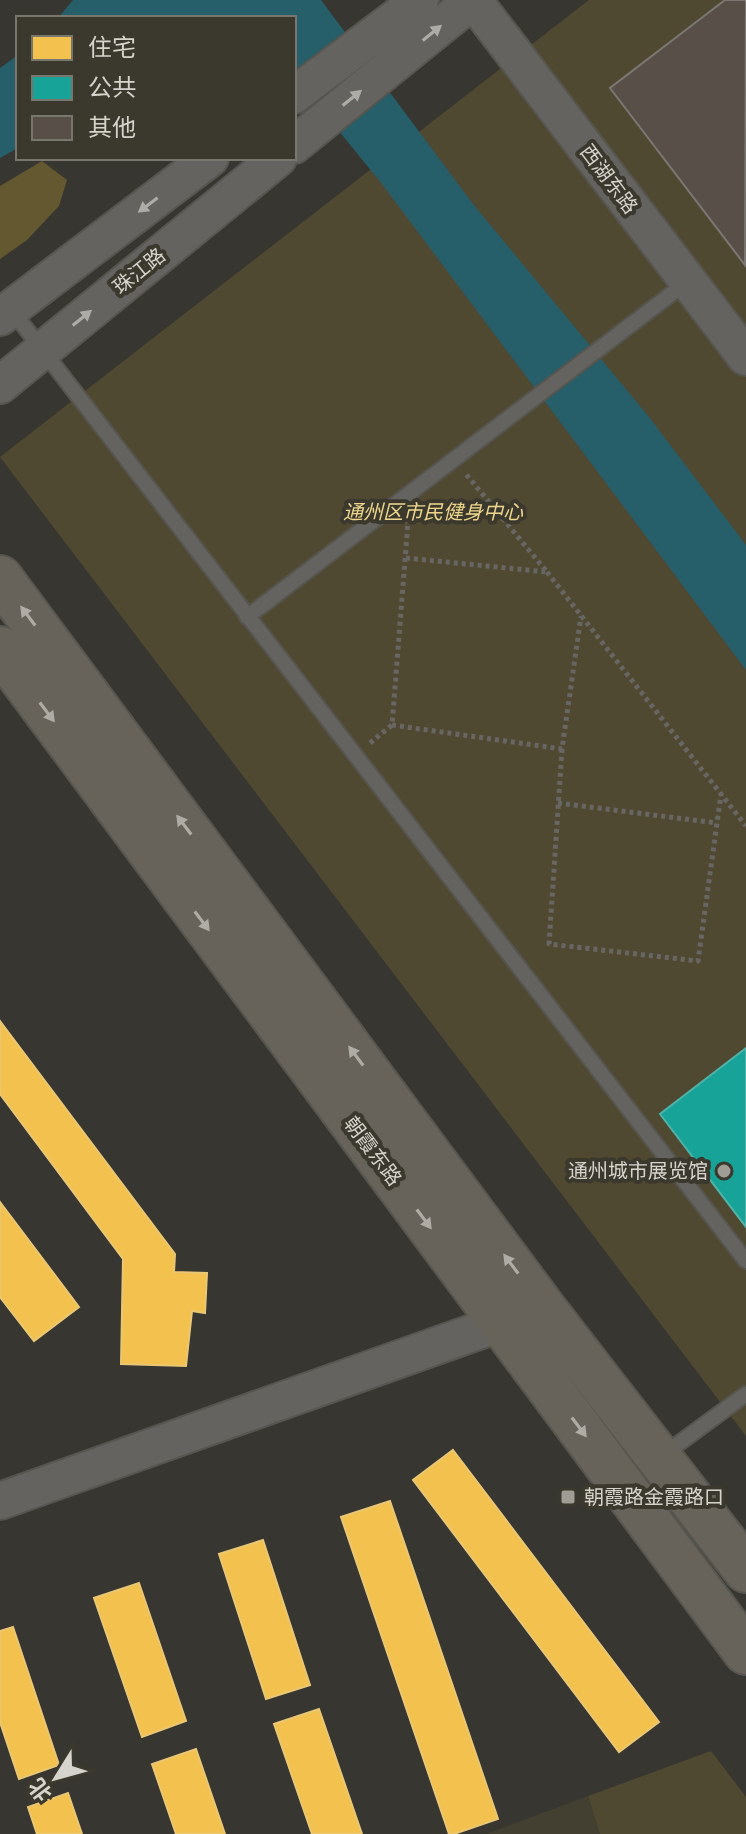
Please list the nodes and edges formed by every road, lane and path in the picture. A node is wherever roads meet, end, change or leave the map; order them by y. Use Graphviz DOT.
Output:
graph roads {
  1 [pos="420,0"];
  2 [pos="473,0"];
  3 [pos="296,93"];
  4 [pos="303,138"];
  5 [pos="207,160"];
  6 [pos="276,160"];
  7 [pos="687,282"];
  8 [pos="5,312"];
  9 [pos="746,357"];
  10 [pos="0,385"];
  11 [pos="454,460"];
  12 [pos="390,506"];
  13 [pos="406,558"];
  14 [pos="547,572"];
  15 [pos="0,578"];
  16 [pos="581,616"];
  17 [pos="247,617"];
  18 [pos="0,649"];
  19 [pos="392,725"];
  20 [pos="562,749"];
  21 [pos="357,753"];
  22 [pos="721,794"];
  23 [pos="558,803"];
  24 [pos="717,823"];
  25 [pos="746,826"];
  26 [pos="746,1261"];
  27 [pos="543,1308"];
  28 [pos="502,1323"];
  29 [pos="746,1394"];
  30 [pos="659,1458"];
  31 [pos="0,1501"];
  32 [pos="746,1570"];
  33 [pos="746,1652"];
  1 -- 3 [label="street"];
  4 -- 2 [label="street, one-way"];
  2 -- 7 [label="street, 西湖东路"];
  5 -- 8 [label="street, one-way"];
  10 -- 6 [label="street, 珠江路, one-way"];
  7 -- 9 [label="street, 西湖东路"];
  7 -- 11 [label="lane"];
  8 -- 17 [label="lane"];
  11 -- 12 [label="lane"];
  11 -- 14 [label="path"];
  12 -- 13 [label="path"];
  12 -- 17 [label="lane"];
  13 -- 14 [label="path"];
  13 -- 19 [label="path"];
  14 -- 16 [label="path"];
  27 -- 15 [label="main road, one-way"];
  16 -- 20 [label="path"];
  16 -- 22 [label="path"];
  17 -- 21 [label="lane"];
  18 -- 28 [label="main road, 朝霞东路, one-way"];
  19 -- 20 [label="path"];
  19 -- 21 [label="path"];
  20 -- 23 [label="path"];
  21 -- 26 [label="lane"];
  22 -- 24 [label="path"];
  22 -- 25 [label="path"];
  23 -- 24 [label="path"];
  23 -- 24 [label="path"];
  27 -- 28 [label="street"];
  27 -- 30 [label="main road"];
  28 -- 31 [label="street"];
  28 -- 33 [label="main road, 朝霞东路, one-way"];
  29 -- 30 [label="lane"];
  30 -- 32 [label="main road"];
}
